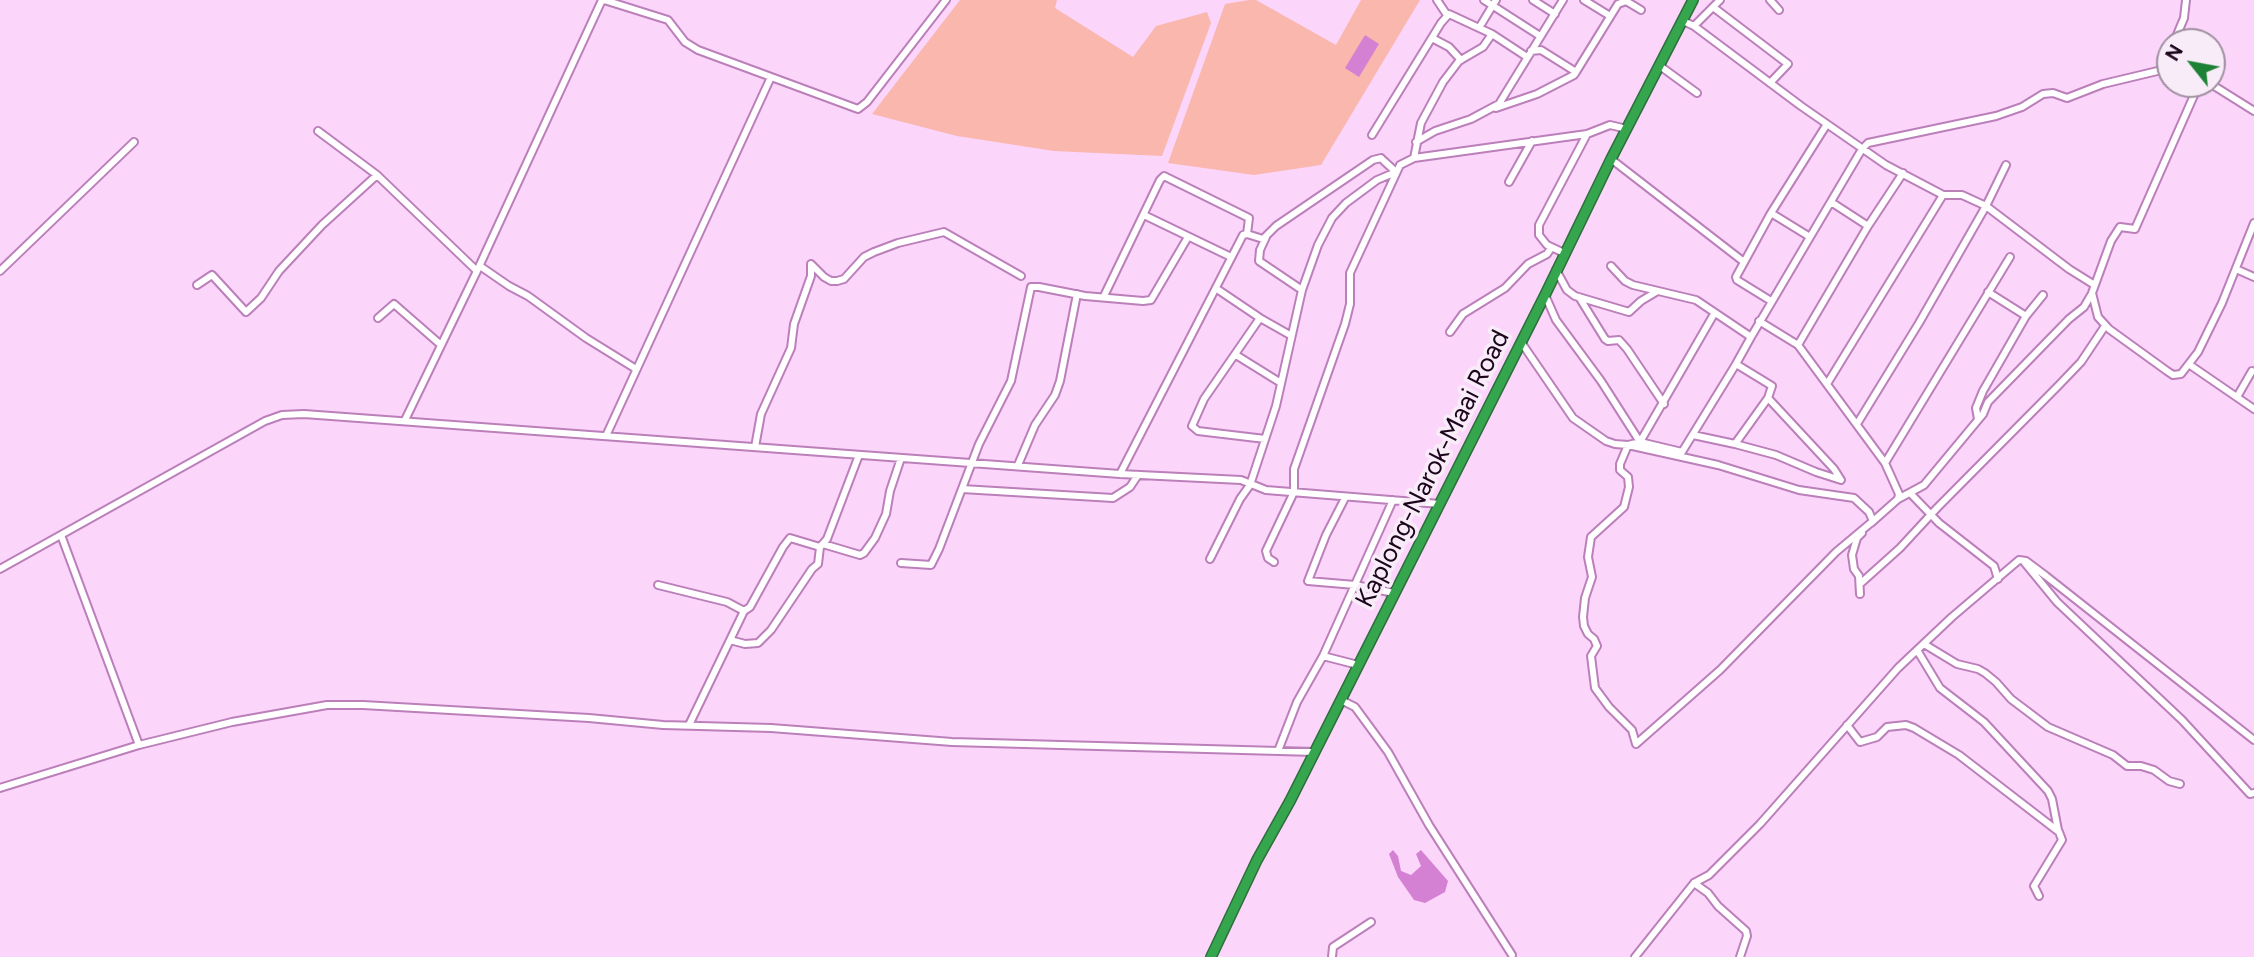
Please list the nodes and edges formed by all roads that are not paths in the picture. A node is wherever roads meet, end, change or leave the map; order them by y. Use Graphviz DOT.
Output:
graph roads {
  1 [pos="603,0"];
  2 [pos="946,0"];
  3 [pos="1437,0"];
  4 [pos="1484,0"];
  5 [pos="1533,0"];
  6 [pos="1563,0"];
  7 [pos="1584,0"];
  8 [pos="1693,0"];
  9 [pos="1720,0"];
  10 [pos="1770,0"];
  11 [pos="2186,0"];
  12 [pos="1495,3"];
  13 [pos="1713,7"];
  14 [pos="1641,10"];
  15 [pos="1779,10"];
  16 [pos="1555,14"];
  17 [pos="1447,15"];
  18 [pos="1610,16"];
  19 [pos="1683,21"];
  20 [pos="1693,26"];
  21 [pos="1479,28"];
  22 [pos="2180,28"];
  23 [pos="1492,34"];
  24 [pos="1541,36"];
  25 [pos="1432,38"];
  26 [pos="1529,54"];
  27 [pos="1461,60"];
  28 [pos="1660,66"];
  29 [pos="2156,71"];
  30 [pos="1576,72"];
  31 [pos="771,77"];
  32 [pos="1770,83"];
  33 [pos="1698,93"];
  34 [pos="2226,93"];
  35 [pos="2193,98"];
  36 [pos="1494,108"];
  37 [pos="2254,111"];
  38 [pos="1827,124"];
  39 [pos="1627,129"];
  40 [pos="318,131"];
  41 [pos="1587,134"];
  42 [pos="1372,135"];
  43 [pos="1532,141"];
  44 [pos="135,142"];
  45 [pos="1416,142"];
  46 [pos="1862,149"];
  47 [pos="1414,158"];
  48 [pos="1611,159"];
  49 [pos="2006,165"];
  50 [pos="1396,172"];
  51 [pos="1903,173"];
  52 [pos="377,175"];
  53 [pos="1509,182"];
  54 [pos="1943,195"];
  55 [pos="1831,202"];
  56 [pos="1986,206"];
  57 [pos="1771,213"];
  58 [pos="1143,215"];
  59 [pos="2254,223"];
  60 [pos="1868,226"];
  61 [pos="1247,234"];
  62 [pos="1188,237"];
  63 [pos="1266,237"];
  64 [pos="1810,237"];
  65 [pos="1550,248"];
  66 [pos="1564,253"];
  67 [pos="1231,257"];
  68 [pos="2010,257"];
  69 [pos="1744,262"];
  70 [pos="1611,266"];
  71 [pos="479,269"];
  72 [pos="2236,269"];
  73 [pos="1556,270"];
  74 [pos="0,271"];
  75 [pos="1021,276"];
  76 [pos="2254,277"];
  77 [pos="2093,284"];
  78 [pos="197,285"];
  79 [pos="1217,289"];
  80 [pos="1302,290"];
  81 [pos="1656,292"];
  82 [pos="1988,292"];
  83 [pos="2092,293"];
  84 [pos="1077,294"];
  85 [pos="1545,295"];
  86 [pos="2043,295"];
  87 [pos="1104,296"];
  88 [pos="1579,297"];
  89 [pos="1771,301"];
  90 [pos="1714,314"];
  91 [pos="2026,316"];
  92 [pos="378,318"];
  93 [pos="1260,318"];
  94 [pos="1759,321"];
  95 [pos="2105,326"];
  96 [pos="1450,332"];
  97 [pos="1290,335"];
  98 [pos="1751,337"];
  99 [pos="1521,342"];
  100 [pos="441,345"];
  101 [pos="1798,345"];
  102 [pos="1236,355"];
  103 [pos="1736,364"];
  104 [pos="2190,365"];
  105 [pos="636,369"];
  106 [pos="2252,371"];
  107 [pos="1281,383"];
  108 [pos="1827,384"];
  109 [pos="2237,397"];
  110 [pos="1768,398"];
  111 [pos="1664,404"];
  112 [pos="2254,409"];
  113 [pos="1978,419"];
  114 [pos="405,421"];
  115 [pos="1857,424"];
  116 [pos="1693,435"];
  117 [pos="606,436"];
  118 [pos="1265,439"];
  119 [pos="1640,442"];
  120 [pos="1735,444"];
  121 [pos="1628,445"];
  122 [pos="755,447"];
  123 [pos="859,455"];
  124 [pos="901,458"];
  125 [pos="971,463"];
  126 [pos="1885,463"];
  127 [pos="1018,465"];
  128 [pos="1120,474"];
  129 [pos="1138,475"];
  130 [pos="1841,480"];
  131 [pos="1250,485"];
  132 [pos="962,489"];
  133 [pos="1294,492"];
  134 [pos="1910,494"];
  135 [pos="1846,497"];
  136 [pos="1345,498"];
  137 [pos="1898,499"];
  138 [pos="1393,500"];
  139 [pos="1440,503"];
  140 [pos="1930,515"];
  141 [pos="1873,521"];
  142 [pos="61,535"];
  143 [pos="821,546"];
  144 [pos="1210,559"];
  145 [pos="2023,560"];
  146 [pos="1274,562"];
  147 [pos="901,563"];
  148 [pos="0,569"];
  149 [pos="1998,579"];
  150 [pos="1861,583"];
  151 [pos="658,585"];
  152 [pos="1355,585"];
  153 [pos="1394,593"];
  154 [pos="1860,594"];
  155 [pos="744,611"];
  156 [pos="730,640"];
  157 [pos="1924,644"];
  158 [pos="1917,650"];
  159 [pos="1322,656"];
  160 [pos="1358,665"];
  161 [pos="1340,700"];
  162 [pos="689,725"];
  163 [pos="1847,725"];
  164 [pos="2254,740"];
  165 [pos="139,745"];
  166 [pos="1278,751"];
  167 [pos="1315,752"];
  168 [pos="2180,784"];
  169 [pos="0,788"];
  170 [pos="2254,793"];
  171 [pos="2059,832"];
  172 [pos="1694,883"];
  173 [pos="2039,895"];
  174 [pos="1371,922"];
  175 [pos="1512,955"];
  176 [pos="1211,957"];
  177 [pos="1332,957"];
  178 [pos="1634,957"];
  179 [pos="1740,957"];
  1 -- 31 [label="street"];
  1 -- 71 [label="street"];
  2 -- 31 [label="street"];
  3 -- 17 [label="street"];
  4 -- 12 [label="street"];
  5 -- 16 [label="street"];
  6 -- 16 [label="street"];
  7 -- 18 [label="street"];
  8 -- 19 [label="highway, Kaplong-Narok-Maai Road"];
  9 -- 13 [label="street"];
  10 -- 15 [label="street"];
  11 -- 22 [label="street"];
  12 -- 21 [label="street"];
  12 -- 24 [label="street"];
  13 -- 20 [label="street"];
  13 -- 32 [label="street"];
  14 -- 18 [label="street"];
  16 -- 24 [label="street"];
  17 -- 21 [label="street"];
  17 -- 25 [label="street"];
  18 -- 30 [label="street"];
  19 -- 20 [label="street"];
  19 -- 28 [label="highway, Kaplong-Narok-Maai Road"];
  20 -- 32 [label="street"];
  21 -- 23 [label="street"];
  23 -- 26 [label="street"];
  23 -- 27 [label="street"];
  24 -- 26 [label="street"];
  25 -- 27 [label="street"];
  25 -- 42 [label="street"];
  26 -- 30 [label="street"];
  26 -- 36 [label="street"];
  27 -- 45 [label="street"];
  28 -- 33 [label="street"];
  28 -- 39 [label="highway, Kaplong-Narok-Maai Road"];
  29 -- 46 [label="street"];
  30 -- 36 [label="street"];
  31 -- 105 [label="street"];
  32 -- 38 [label="street"];
  34 -- 37 [label="street"];
  35 -- 77 [label="street"];
  36 -- 45 [label="street"];
  38 -- 46 [label="street"];
  38 -- 57 [label="street"];
  39 -- 41 [label="street"];
  39 -- 48 [label="highway, Kaplong-Narok-Maai Road"];
  40 -- 52 [label="street"];
  41 -- 43 [label="street"];
  41 -- 65 [label="street"];
  43 -- 47 [label="street"];
  43 -- 53 [label="street"];
  44 -- 74 [label="street"];
  45 -- 47 [label="street"];
  46 -- 51 [label="street"];
  46 -- 55 [label="street"];
  47 -- 50 [label="street"];
  48 -- 66 [label="highway, Kaplong-Narok-Maai Road"];
  48 -- 69 [label="street"];
  49 -- 56 [label="street"];
  50 -- 63 [label="street"];
  50 -- 80 [label="street"];
  50 -- 133 [label="street"];
  51 -- 54 [label="street"];
  51 -- 60 [label="street"];
  52 -- 71 [label="street"];
  52 -- 78 [label="street"];
  54 -- 56 [label="street"];
  54 -- 108 [label="street"];
  55 -- 60 [label="street"];
  55 -- 64 [label="street"];
  56 -- 77 [label="street"];
  56 -- 115 [label="street"];
  57 -- 64 [label="street"];
  57 -- 69 [label="street"];
  58 -- 61 [label="street"];
  58 -- 62 [label="street"];
  58 -- 87 [label="street"];
  59 -- 72 [label="street"];
  60 -- 101 [label="street"];
  61 -- 63 [label="street"];
  61 -- 67 [label="street"];
  62 -- 67 [label="street"];
  62 -- 87 [label="street"];
  63 -- 80 [label="street"];
  64 -- 89 [label="street"];
  65 -- 66 [label="street"];
  65 -- 96 [label="street"];
  66 -- 73 [label="highway, Kaplong-Narok-Maai Road"];
  67 -- 79 [label="street"];
  68 -- 82 [label="street"];
  69 -- 89 [label="street"];
  70 -- 81 [label="street"];
  71 -- 100 [label="street"];
  71 -- 105 [label="street"];
  72 -- 76 [label="street"];
  72 -- 104 [label="street"];
  73 -- 85 [label="highway, Kaplong-Narok-Maai Road"];
  73 -- 88 [label="street"];
  75 -- 122 [label="street"];
  77 -- 83 [label="street"];
  79 -- 93 [label="street"];
  79 -- 128 [label="street"];
  80 -- 97 [label="street"];
  81 -- 88 [label="street"];
  81 -- 90 [label="street"];
  82 -- 91 [label="street"];
  82 -- 126 [label="street"];
  83 -- 95 [label="street"];
  83 -- 113 [label="street"];
  84 -- 87 [label="street"];
  84 -- 125 [label="street"];
  84 -- 127 [label="street"];
  85 -- 99 [label="highway, Kaplong-Narok-Maai Road"];
  85 -- 119 [label="street"];
  86 -- 91 [label="street"];
  88 -- 111 [label="street"];
  89 -- 94 [label="street"];
  90 -- 98 [label="street"];
  90 -- 111 [label="street"];
  91 -- 113 [label="street"];
  92 -- 100 [label="street"];
  93 -- 97 [label="street"];
  93 -- 102 [label="street"];
  94 -- 98 [label="street"];
  94 -- 101 [label="street"];
  95 -- 104 [label="street"];
  95 -- 140 [label="street"];
  97 -- 107 [label="street"];
  98 -- 103 [label="street"];
  99 -- 121 [label="street"];
  99 -- 139 [label="highway, Kaplong-Narok-Maai Road"];
  100 -- 114 [label="street"];
  101 -- 108 [label="street"];
  102 -- 107 [label="street"];
  102 -- 118 [label="street"];
  103 -- 110 [label="street"];
  103 -- 116 [label="street"];
  104 -- 109 [label="street"];
  105 -- 117 [label="street"];
  106 -- 109 [label="street"];
  107 -- 118 [label="street"];
  108 -- 115 [label="street"];
  109 -- 112 [label="street"];
  110 -- 120 [label="street"];
  110 -- 130 [label="street"];
  111 -- 119 [label="street"];
  113 -- 134 [label="street"];
  114 -- 117 [label="street"];
  114 -- 142 [label="street"];
  115 -- 126 [label="street"];
  116 -- 119 [label="street"];
  116 -- 120 [label="street"];
  117 -- 122 [label="street"];
  118 -- 131 [label="street"];
  119 -- 121 [label="street"];
  120 -- 130 [label="street"];
  121 -- 135 [label="street"];
  121 -- 141 [label="street"];
  122 -- 123 [label="street"];
  123 -- 124 [label="street"];
  123 -- 143 [label="street"];
  124 -- 125 [label="street"];
  124 -- 143 [label="street"];
  125 -- 127 [label="street"];
  125 -- 132 [label="street"];
  126 -- 137 [label="street"];
  127 -- 128 [label="street"];
  128 -- 129 [label="street"];
  129 -- 131 [label="street"];
  129 -- 132 [label="street"];
  130 -- 135 [label="street"];
  131 -- 133 [label="street"];
  131 -- 144 [label="street"];
  132 -- 147 [label="street"];
  133 -- 136 [label="street"];
  133 -- 146 [label="street"];
  134 -- 137 [label="street"];
  134 -- 140 [label="street"];
  135 -- 141 [label="street"];
  136 -- 138 [label="street"];
  136 -- 152 [label="street"];
  137 -- 141 [label="street"];
  138 -- 139 [label="street"];
  138 -- 152 [label="street"];
  139 -- 153 [label="highway, Kaplong-Narok-Maai Road"];
  140 -- 149 [label="street"];
  140 -- 150 [label="street"];
  141 -- 150 [label="street"];
  142 -- 148 [label="street"];
  142 -- 165 [label="street"];
  143 -- 155 [label="street"];
  143 -- 156 [label="street"];
  145 -- 149 [label="street"];
  145 -- 164 [label="street"];
  145 -- 170 [label="street"];
  149 -- 157 [label="street"];
  150 -- 154 [label="street"];
  151 -- 155 [label="street"];
  152 -- 153 [label="street"];
  152 -- 159 [label="street"];
  153 -- 160 [label="highway, Kaplong-Narok-Maai Road"];
  155 -- 156 [label="street"];
  156 -- 162 [label="street"];
  157 -- 158 [label="street"];
  157 -- 168 [label="street"];
  158 -- 163 [label="street"];
  158 -- 171 [label="street"];
  159 -- 160 [label="street"];
  159 -- 166 [label="street"];
  160 -- 161 [label="highway, Kaplong-Narok-Maai Road"];
  161 -- 167 [label="highway, Kaplong-Narok-Maai Road"];
  161 -- 175 [label="street"];
  162 -- 165 [label="street"];
  162 -- 166 [label="street"];
  163 -- 171 [label="street"];
  163 -- 172 [label="street"];
  165 -- 169 [label="street"];
  166 -- 167 [label="street"];
  167 -- 176 [label="highway, Kaplong-Narok-Maai Road"];
  171 -- 173 [label="street"];
  172 -- 178 [label="street"];
  172 -- 179 [label="street"];
  174 -- 177 [label="street"];
}
